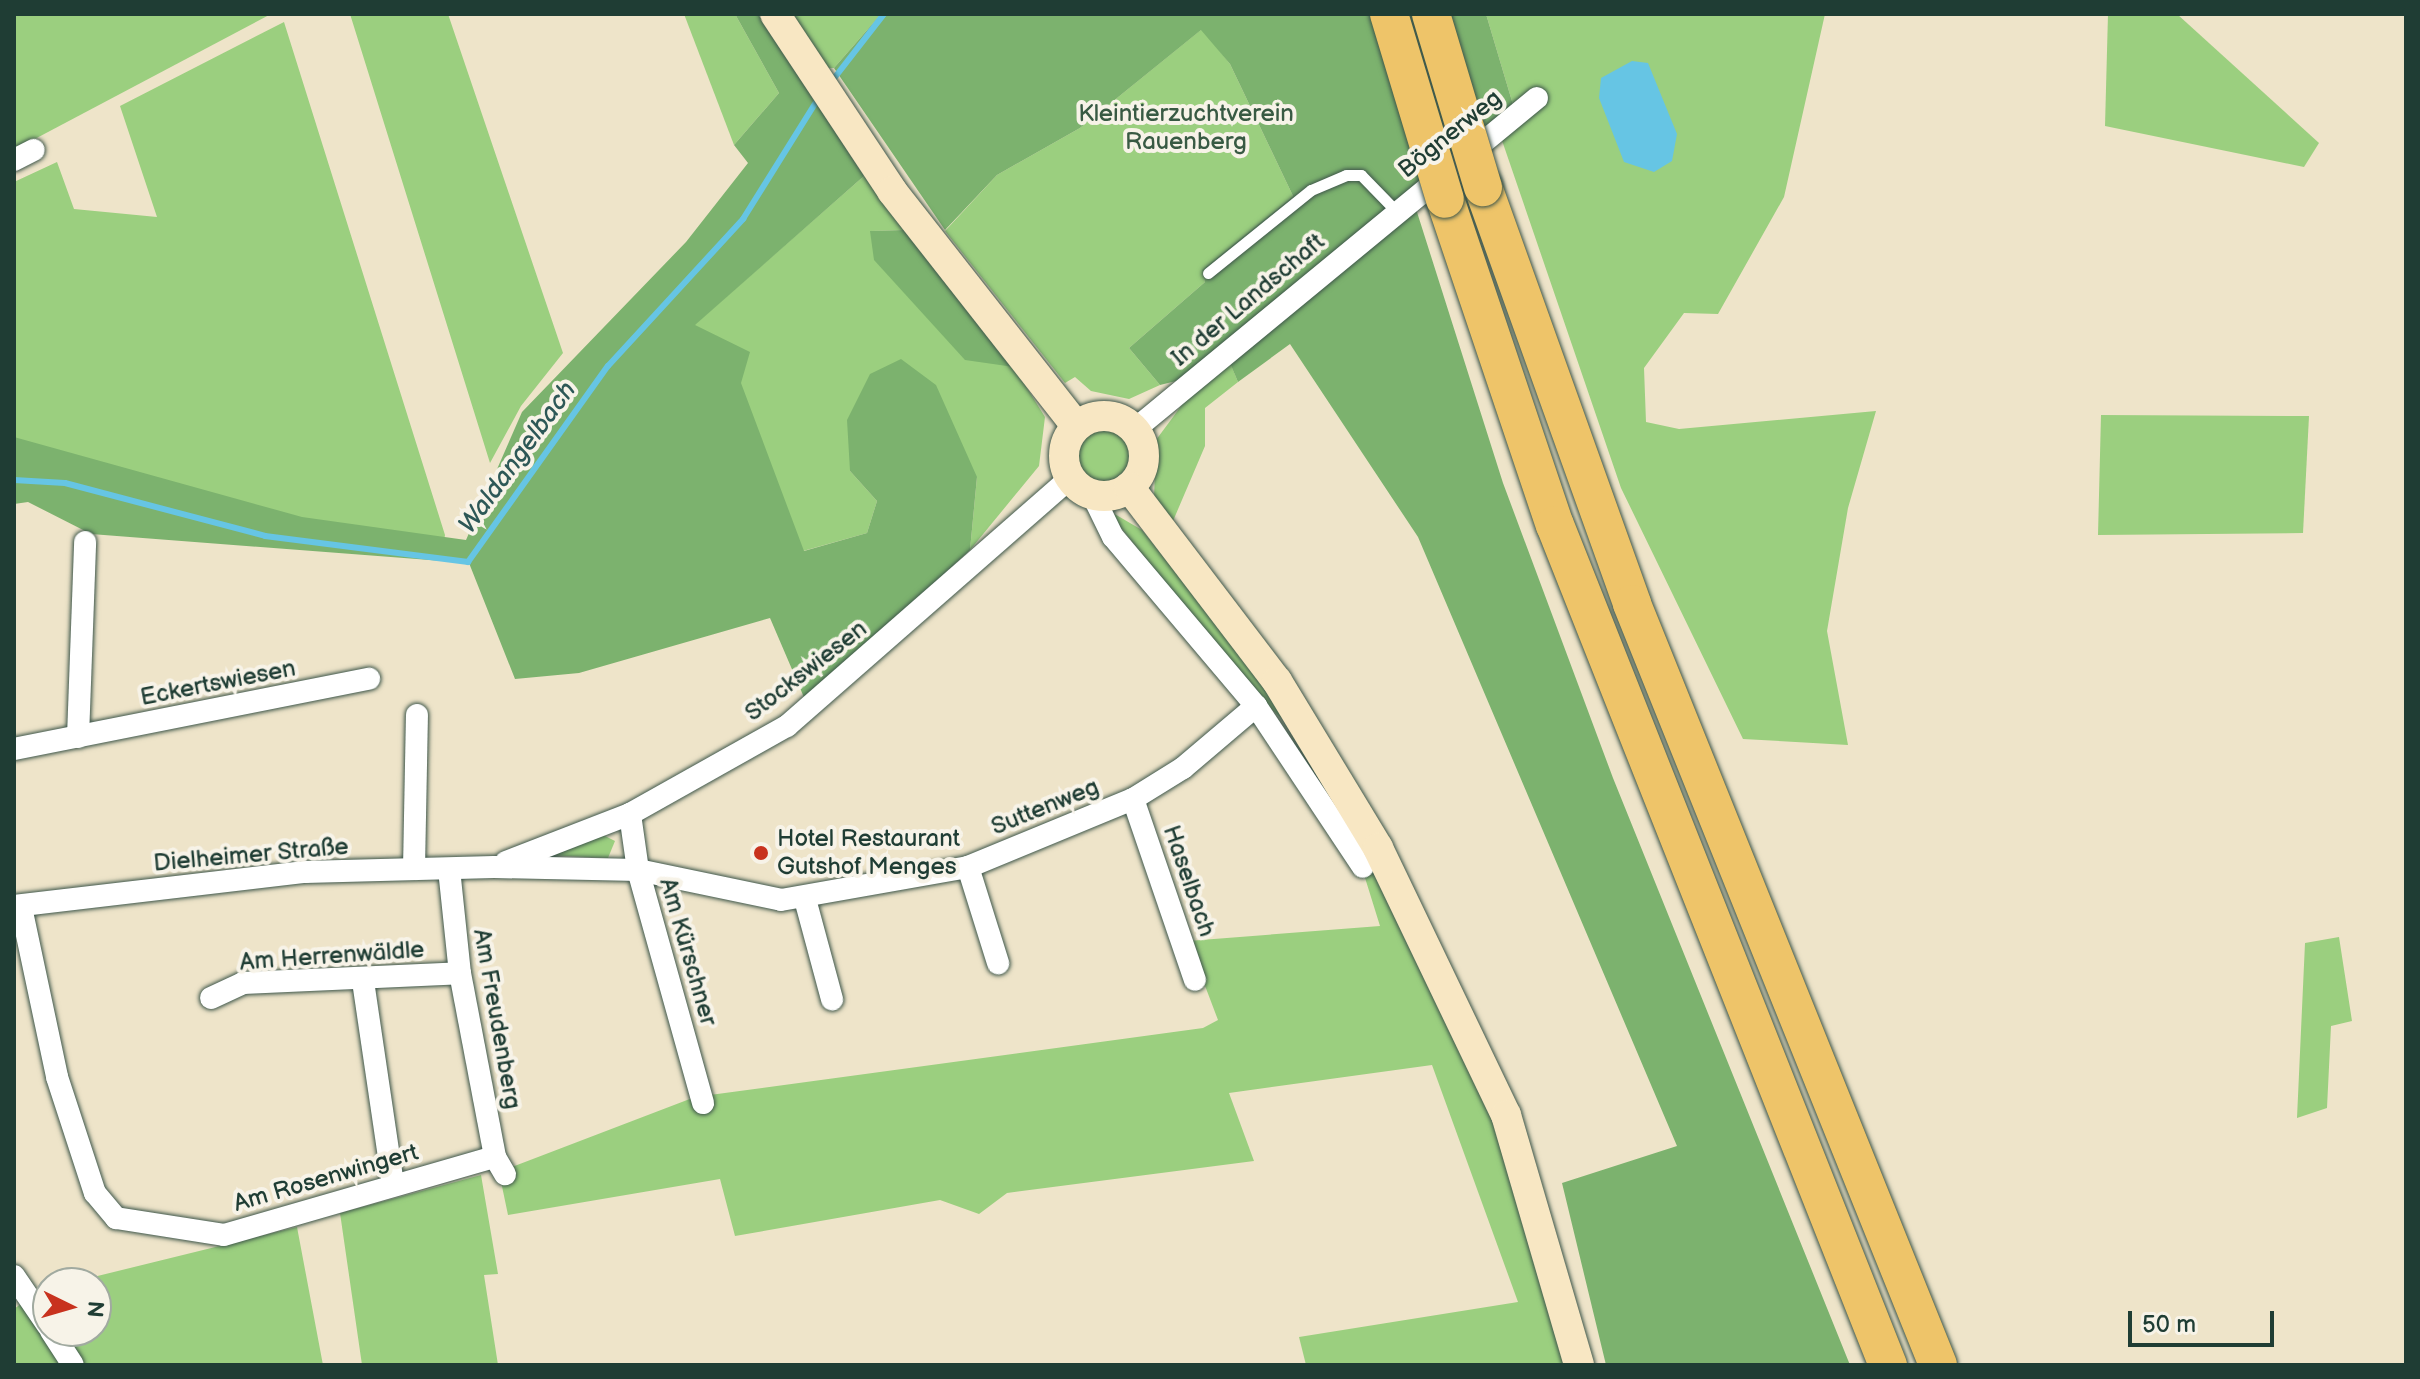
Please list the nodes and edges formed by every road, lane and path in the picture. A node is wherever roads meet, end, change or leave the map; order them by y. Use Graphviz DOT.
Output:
graph roads {
  1 [pos="775,14"];
  2 [pos="1389,14"];
  3 [pos="1431,14"];
  4 [pos="1537,98"];
  5 [pos="1397,212"];
  6 [pos="1208,273"];
  7 [pos="1076,426"];
  8 [pos="1134,430"];
  9 [pos="1129,487"];
  10 [pos="1087,497"];
  11 [pos="85,542"];
  12 [pos="369,679"];
  13 [pos="1256,706"];
  14 [pos="417,715"];
  15 [pos="78,737"];
  16 [pos="14,749"];
  17 [pos="1133,799"];
  18 [pos="630,814"];
  19 [pos="494,867"];
  20 [pos="968,867"];
  21 [pos="1363,867"];
  22 [pos="414,869"];
  23 [pos="449,869"];
  24 [pos="638,870"];
  25 [pos="805,899"];
  26 [pos="17,906"];
  27 [pos="998,963"];
  28 [pos="460,973"];
  29 [pos="1195,980"];
  30 [pos="363,981"];
  31 [pos="211,998"];
  32 [pos="832,999"];
  33 [pos="703,1103"];
  34 [pos="500,1166"];
  35 [pos="393,1185"];
  36 [pos="14,1276"];
  37 [pos="32,1302"];
  38 [pos="62,1347"];
  39 [pos="73,1365"];
  40 [pos="1579,1365"];
  41 [pos="1888,1365"];
  42 [pos="1938,1365"];
  1 -- 7 [label="street"];
  2 -- 41 [label="highway, bridge"];
  3 -- 42 [label="highway, bridge"];
  4 -- 5 [label="street, Bögnerweg"];
  5 -- 6 [label="lane"];
  5 -- 8 [label="street, In der Landschaft"];
  7 -- 8 [label="street"];
  7 -- 10 [label="street"];
  8 -- 9 [label="street"];
  9 -- 10 [label="street"];
  9 -- 40 [label="street"];
  10 -- 13 [label="street"];
  10 -- 18 [label="street, Stockswiesen"];
  11 -- 15 [label="street"];
  12 -- 15 [label="street, Eckertswiesen"];
  13 -- 17 [label="street, Suttenweg"];
  13 -- 21 [label="street"];
  14 -- 22 [label="street"];
  15 -- 16 [label="street, Eckertswiesen"];
  17 -- 20 [label="street, Suttenweg"];
  17 -- 29 [label="street, Haselbach"];
  18 -- 19 [label="street, Stockswiesen"];
  18 -- 24 [label="street, Am Kürschner"];
  19 -- 23 [label="street, Dielheimer Straße"];
  19 -- 24 [label="street, Suttenweg"];
  20 -- 25 [label="street, Suttenweg"];
  20 -- 27 [label="street"];
  22 -- 23 [label="street, Dielheimer Straße"];
  22 -- 26 [label="street, Dielheimer Straße"];
  23 -- 28 [label="street, Am Freudenberg"];
  24 -- 25 [label="street, Suttenweg"];
  24 -- 33 [label="street, Am Kürschner"];
  25 -- 32 [label="street"];
  26 -- 35 [label="street, Am Rosenwingert"];
  28 -- 30 [label="street, Am Herrenwäldle"];
  28 -- 34 [label="street, Am Freudenberg"];
  30 -- 31 [label="street, Am Herrenwäldle"];
  30 -- 35 [label="street"];
  34 -- 35 [label="street, Am Rosenwingert"];
  36 -- 37 [label="street"];
  38 -- 39 [label="street"];
}
